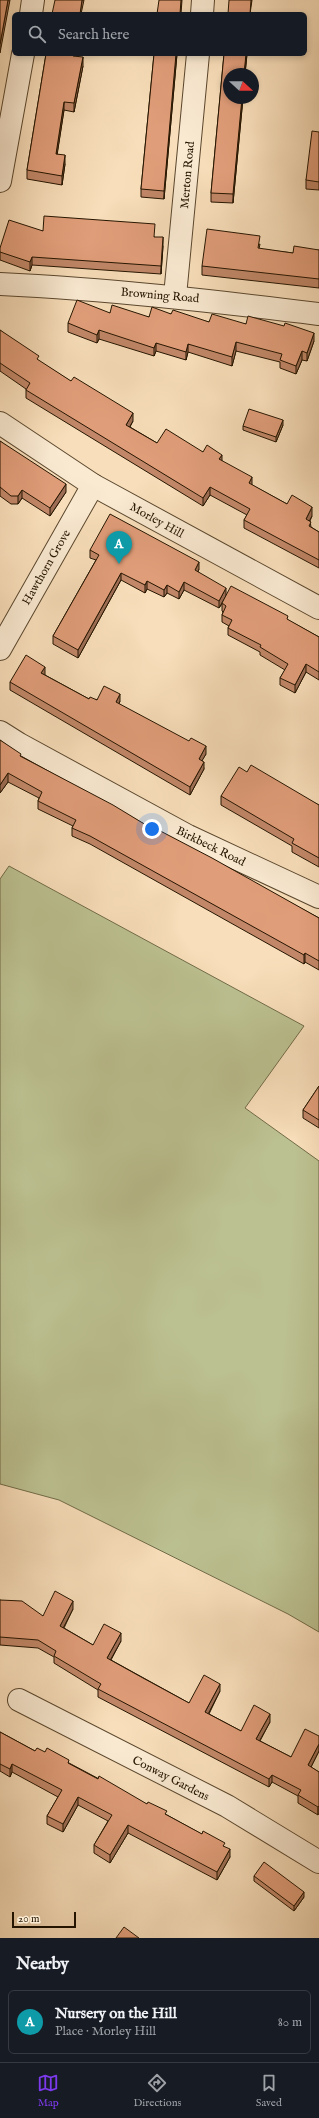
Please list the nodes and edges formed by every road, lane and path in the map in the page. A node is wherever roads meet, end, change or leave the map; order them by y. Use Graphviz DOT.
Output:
graph roads {
  1 [pos="33,0"];
  2 [pos="203,0"];
  3 [pos="30,12"];
  4 [pos="202,12"];
  5 [pos="23,56"];
  6 [pos="198,56"];
  7 [pos="0,181"];
  8 [pos="0,284"];
  9 [pos="175,296"];
  10 [pos="319,314"];
  11 [pos="0,423"];
  12 [pos="93,485"];
  13 [pos="319,608"];
  14 [pos="0,649"];
  15 [pos="0,732"];
  16 [pos="319,897"];
  17 [pos="19,1700"];
  18 [pos="319,1862"];
  1 -- 3 [label="street"];
  2 -- 4 [label="street"];
  5 -- 7 [label="street"];
  6 -- 9 [label="street, Merton Road"];
  8 -- 9 [label="street, Browning Road"];
  9 -- 10 [label="street, Browning Road"];
  11 -- 12 [label="street, Morley Hill"];
  12 -- 13 [label="street, Morley Hill"];
  12 -- 14 [label="street, Hawthorn Grove"];
  15 -- 16 [label="street, Birkbeck Road"];
  17 -- 18 [label="street, Conway Gardens"];
}
